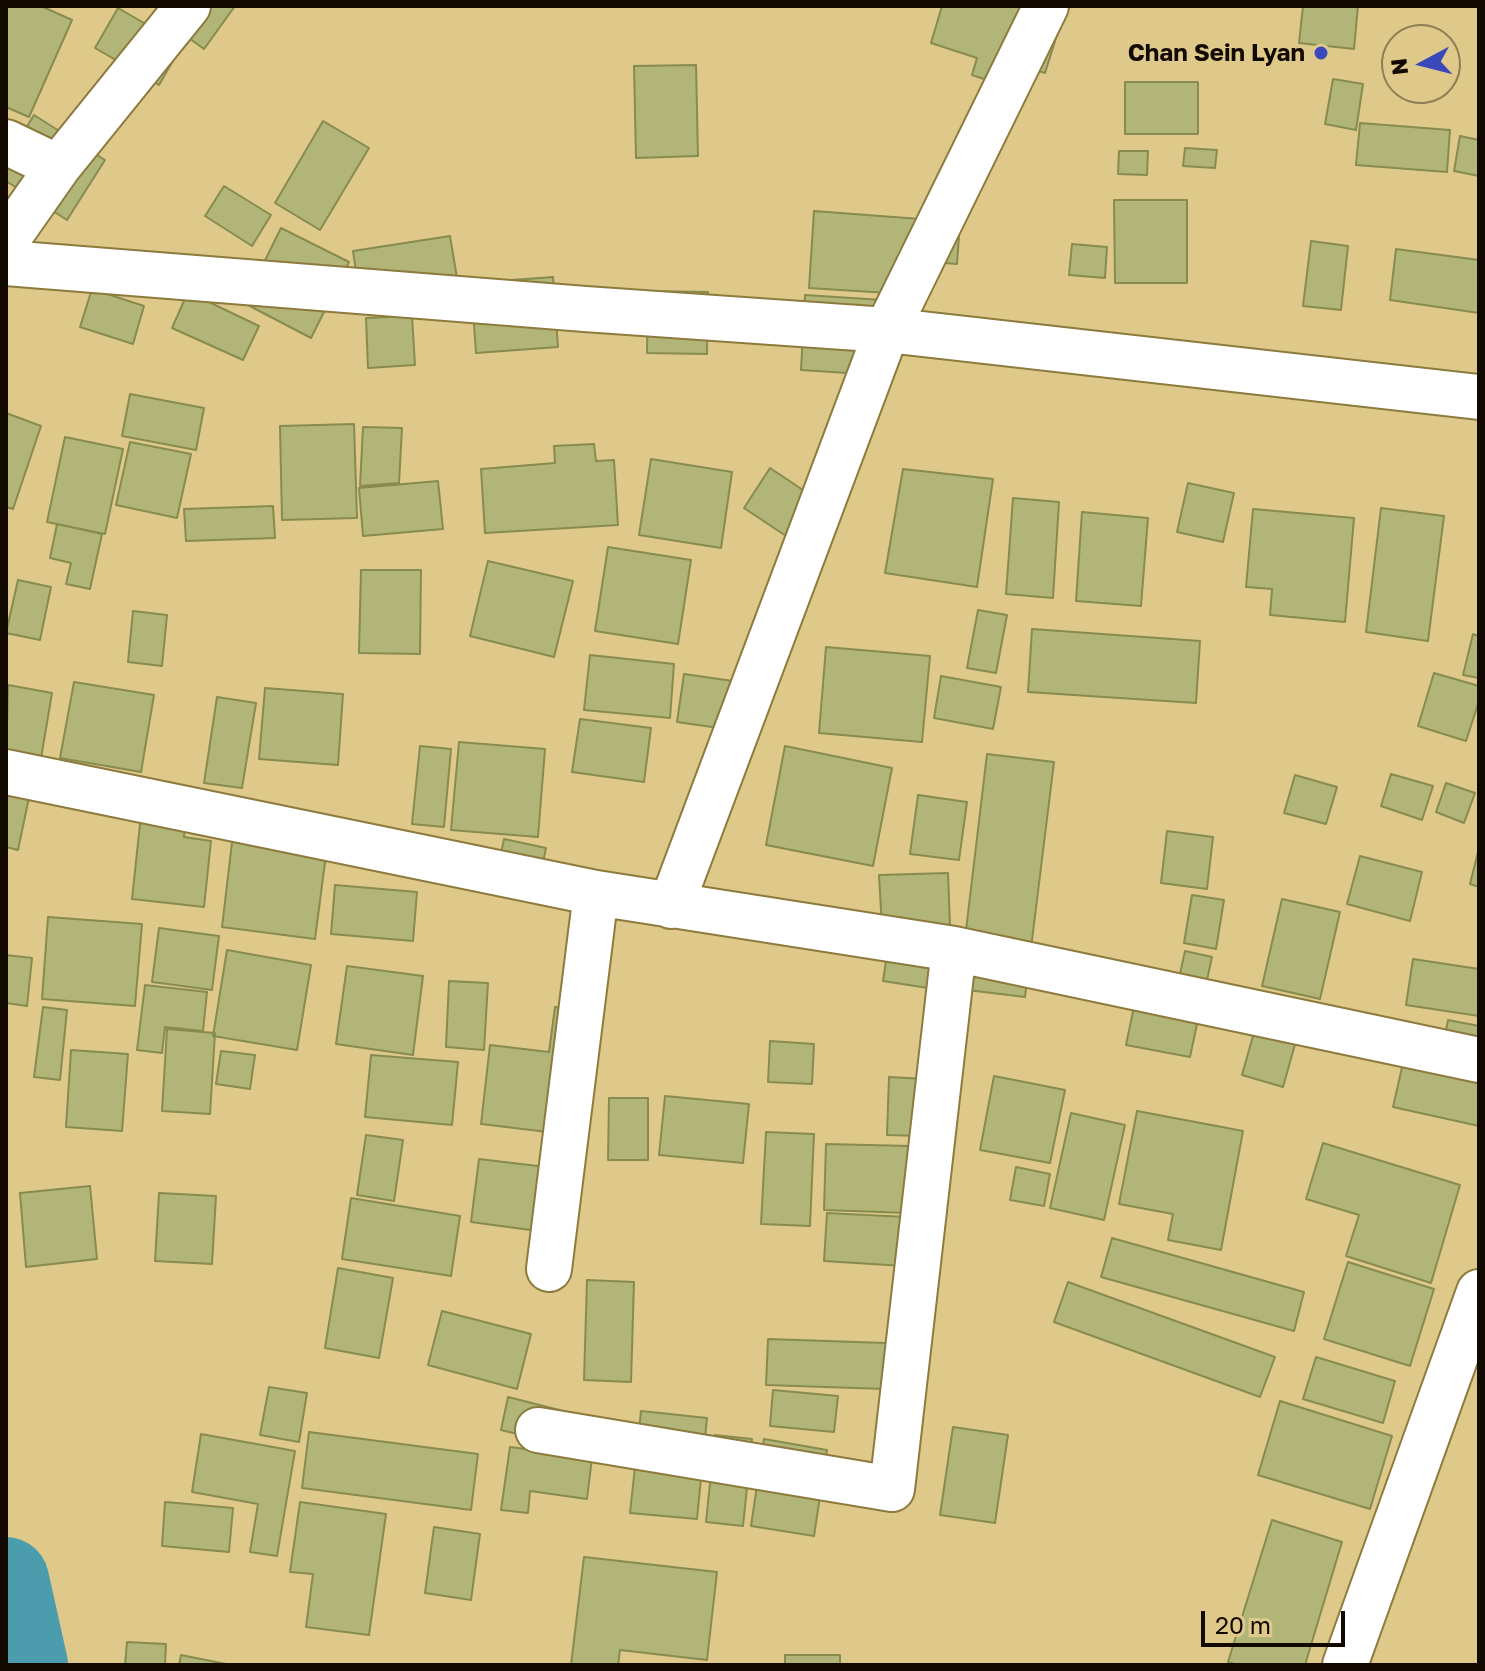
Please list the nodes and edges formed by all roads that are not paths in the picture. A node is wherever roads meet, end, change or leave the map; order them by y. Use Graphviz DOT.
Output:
graph roads {
  1 [pos="188,6"];
  2 [pos="1046,6"];
  3 [pos="6,142"];
  4 [pos="58,167"];
  5 [pos="6,241"];
  6 [pos="6,263"];
  7 [pos="887,330"];
  8 [pos="1479,397"];
  9 [pos="6,772"];
  10 [pos="596,893"];
  11 [pos="671,906"];
  12 [pos="954,949"];
  13 [pos="1479,1060"];
  14 [pos="549,1269"];
  15 [pos="1479,1292"];
  16 [pos="538,1430"];
  17 [pos="1345,1665"];
  1 -- 4 [label="street"];
  2 -- 7 [label="street"];
  3 -- 4 [label="street"];
  4 -- 5 [label="street"];
  6 -- 7 [label="street"];
  7 -- 8 [label="street"];
  7 -- 11 [label="street"];
  9 -- 10 [label="street"];
  10 -- 11 [label="street"];
  10 -- 14 [label="street"];
  11 -- 12 [label="street"];
  12 -- 13 [label="street"];
  12 -- 16 [label="street"];
  15 -- 17 [label="street"];
}
